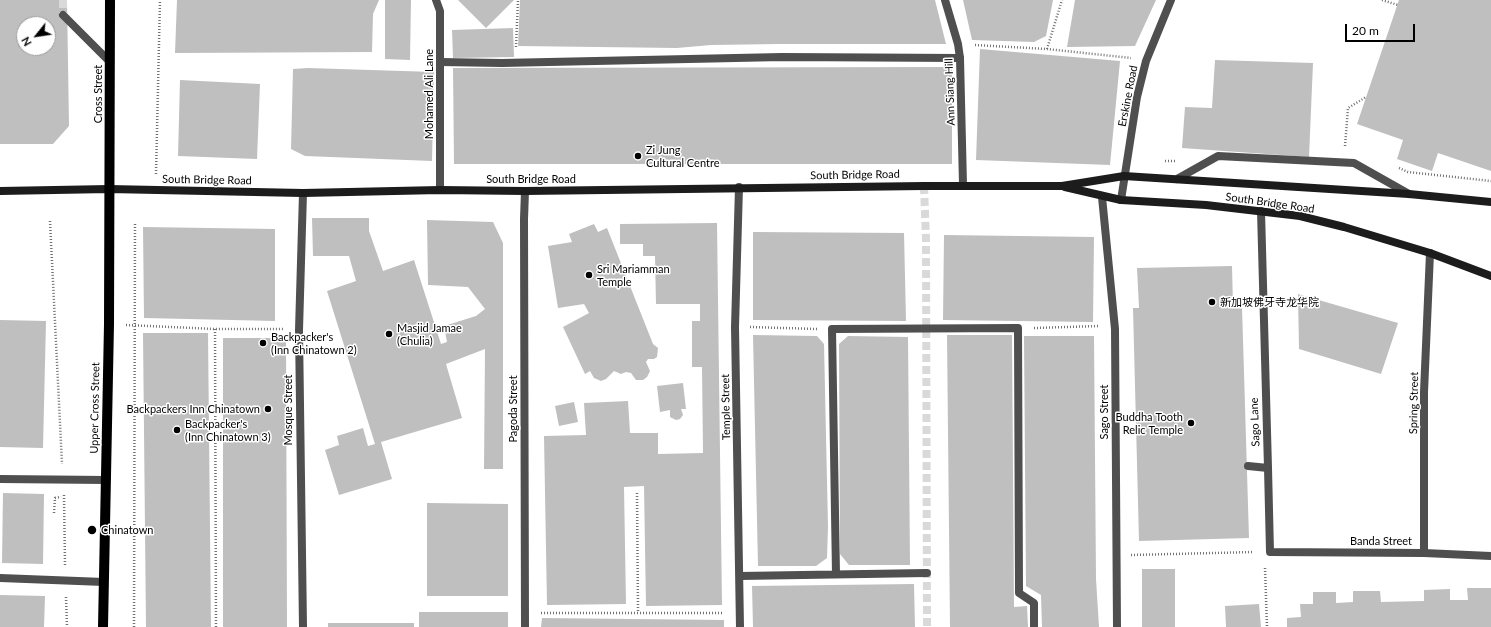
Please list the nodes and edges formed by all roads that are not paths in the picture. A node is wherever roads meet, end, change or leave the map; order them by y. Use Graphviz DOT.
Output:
graph roads {
  1 [pos="110,0"];
  2 [pos="436,0"];
  3 [pos="945,0"];
  4 [pos="1171,0"];
  5 [pos="63,15"];
  6 [pos="960,58"];
  7 [pos="110,62"];
  8 [pos="440,62"];
  9 [pos="1124,176"];
  10 [pos="1176,179"];
  11 [pos="963,185"];
  12 [pos="1062,186"];
  13 [pos="739,187"];
  14 [pos="109,189"];
  15 [pos="440,190"];
  16 [pos="525,190"];
  17 [pos="0,191"];
  18 [pos="303,193"];
  19 [pos="1408,194"];
  20 [pos="1102,197"];
  21 [pos="1121,200"];
  22 [pos="1491,202"];
  23 [pos="1261,210"];
  24 [pos="1430,253"];
  25 [pos="1491,276"];
  26 [pos="1248,466"];
  27 [pos="1268,468"];
  28 [pos="0,479"];
  29 [pos="106,480"];
  30 [pos="1267,551"];
  31 [pos="1424,553"];
  32 [pos="1491,556"];
  33 [pos="927,573"];
  34 [pos="836,574"];
  35 [pos="740,576"];
  36 [pos="0,578"];
  37 [pos="104,582"];
  38 [pos="103,627"];
  39 [pos="302,627"];
  40 [pos="525,627"];
  41 [pos="740,627"];
  42 [pos="1034,627"];
  43 [pos="1117,627"];
  1 -- 7 [label="main road, Cross Street"];
  2 -- 8 [label="street, Mohamed Ali Lane"];
  3 -- 6 [label="street, Ann Siang Hill"];
  4 -- 9 [label="street, Erskine Road"];
  5 -- 7 [label="street"];
  6 -- 8 [label="street"];
  6 -- 11 [label="street, Ann Siang Hill"];
  7 -- 14 [label="main road, Cross Street"];
  8 -- 15 [label="street, Mohamed Ali Lane"];
  9 -- 10 [label="main road, South Bridge Road"];
  9 -- 12 [label="main road, South Bridge Road"];
  9 -- 21 [label="street, Erskine Road"];
  10 -- 19 [label="main road, South Bridge Road"];
  10 -- 19 [label="street"];
  11 -- 12 [label="main road, South Bridge Road"];
  11 -- 13 [label="main road, South Bridge Road"];
  12 -- 20 [label="main road, South Bridge Road"];
  13 -- 16 [label="main road, South Bridge Road"];
  13 -- 35 [label="street, Temple Street"];
  14 -- 17 [label="main road, South Bridge Road"];
  14 -- 18 [label="main road, South Bridge Road"];
  14 -- 29 [label="main road, Upper Cross Street"];
  15 -- 16 [label="main road, South Bridge Road"];
  15 -- 18 [label="main road, South Bridge Road"];
  16 -- 40 [label="street, Pagoda Street"];
  18 -- 39 [label="street, Mosque Street"];
  19 -- 22 [label="main road, South Bridge Road"];
  20 -- 21 [label="main road, South Bridge Road"];
  20 -- 43 [label="street, Sago Street"];
  21 -- 23 [label="main road, South Bridge Road"];
  23 -- 24 [label="main road, South Bridge Road"];
  23 -- 27 [label="street, Sago Lane"];
  24 -- 25 [label="main road, South Bridge Road"];
  24 -- 31 [label="street, Spring Street"];
  26 -- 27 [label="street"];
  27 -- 30 [label="street, Sago Lane"];
  28 -- 29 [label="street"];
  29 -- 37 [label="main road, Upper Cross Street"];
  30 -- 31 [label="street, Banda Street"];
  31 -- 32 [label="street, Banda Street"];
  33 -- 34 [label="street"];
  34 -- 35 [label="street"];
  34 -- 42 [label="street"];
  35 -- 41 [label="street, Temple Street"];
  36 -- 37 [label="street"];
  37 -- 38 [label="main road, Upper Cross Street"];
}
